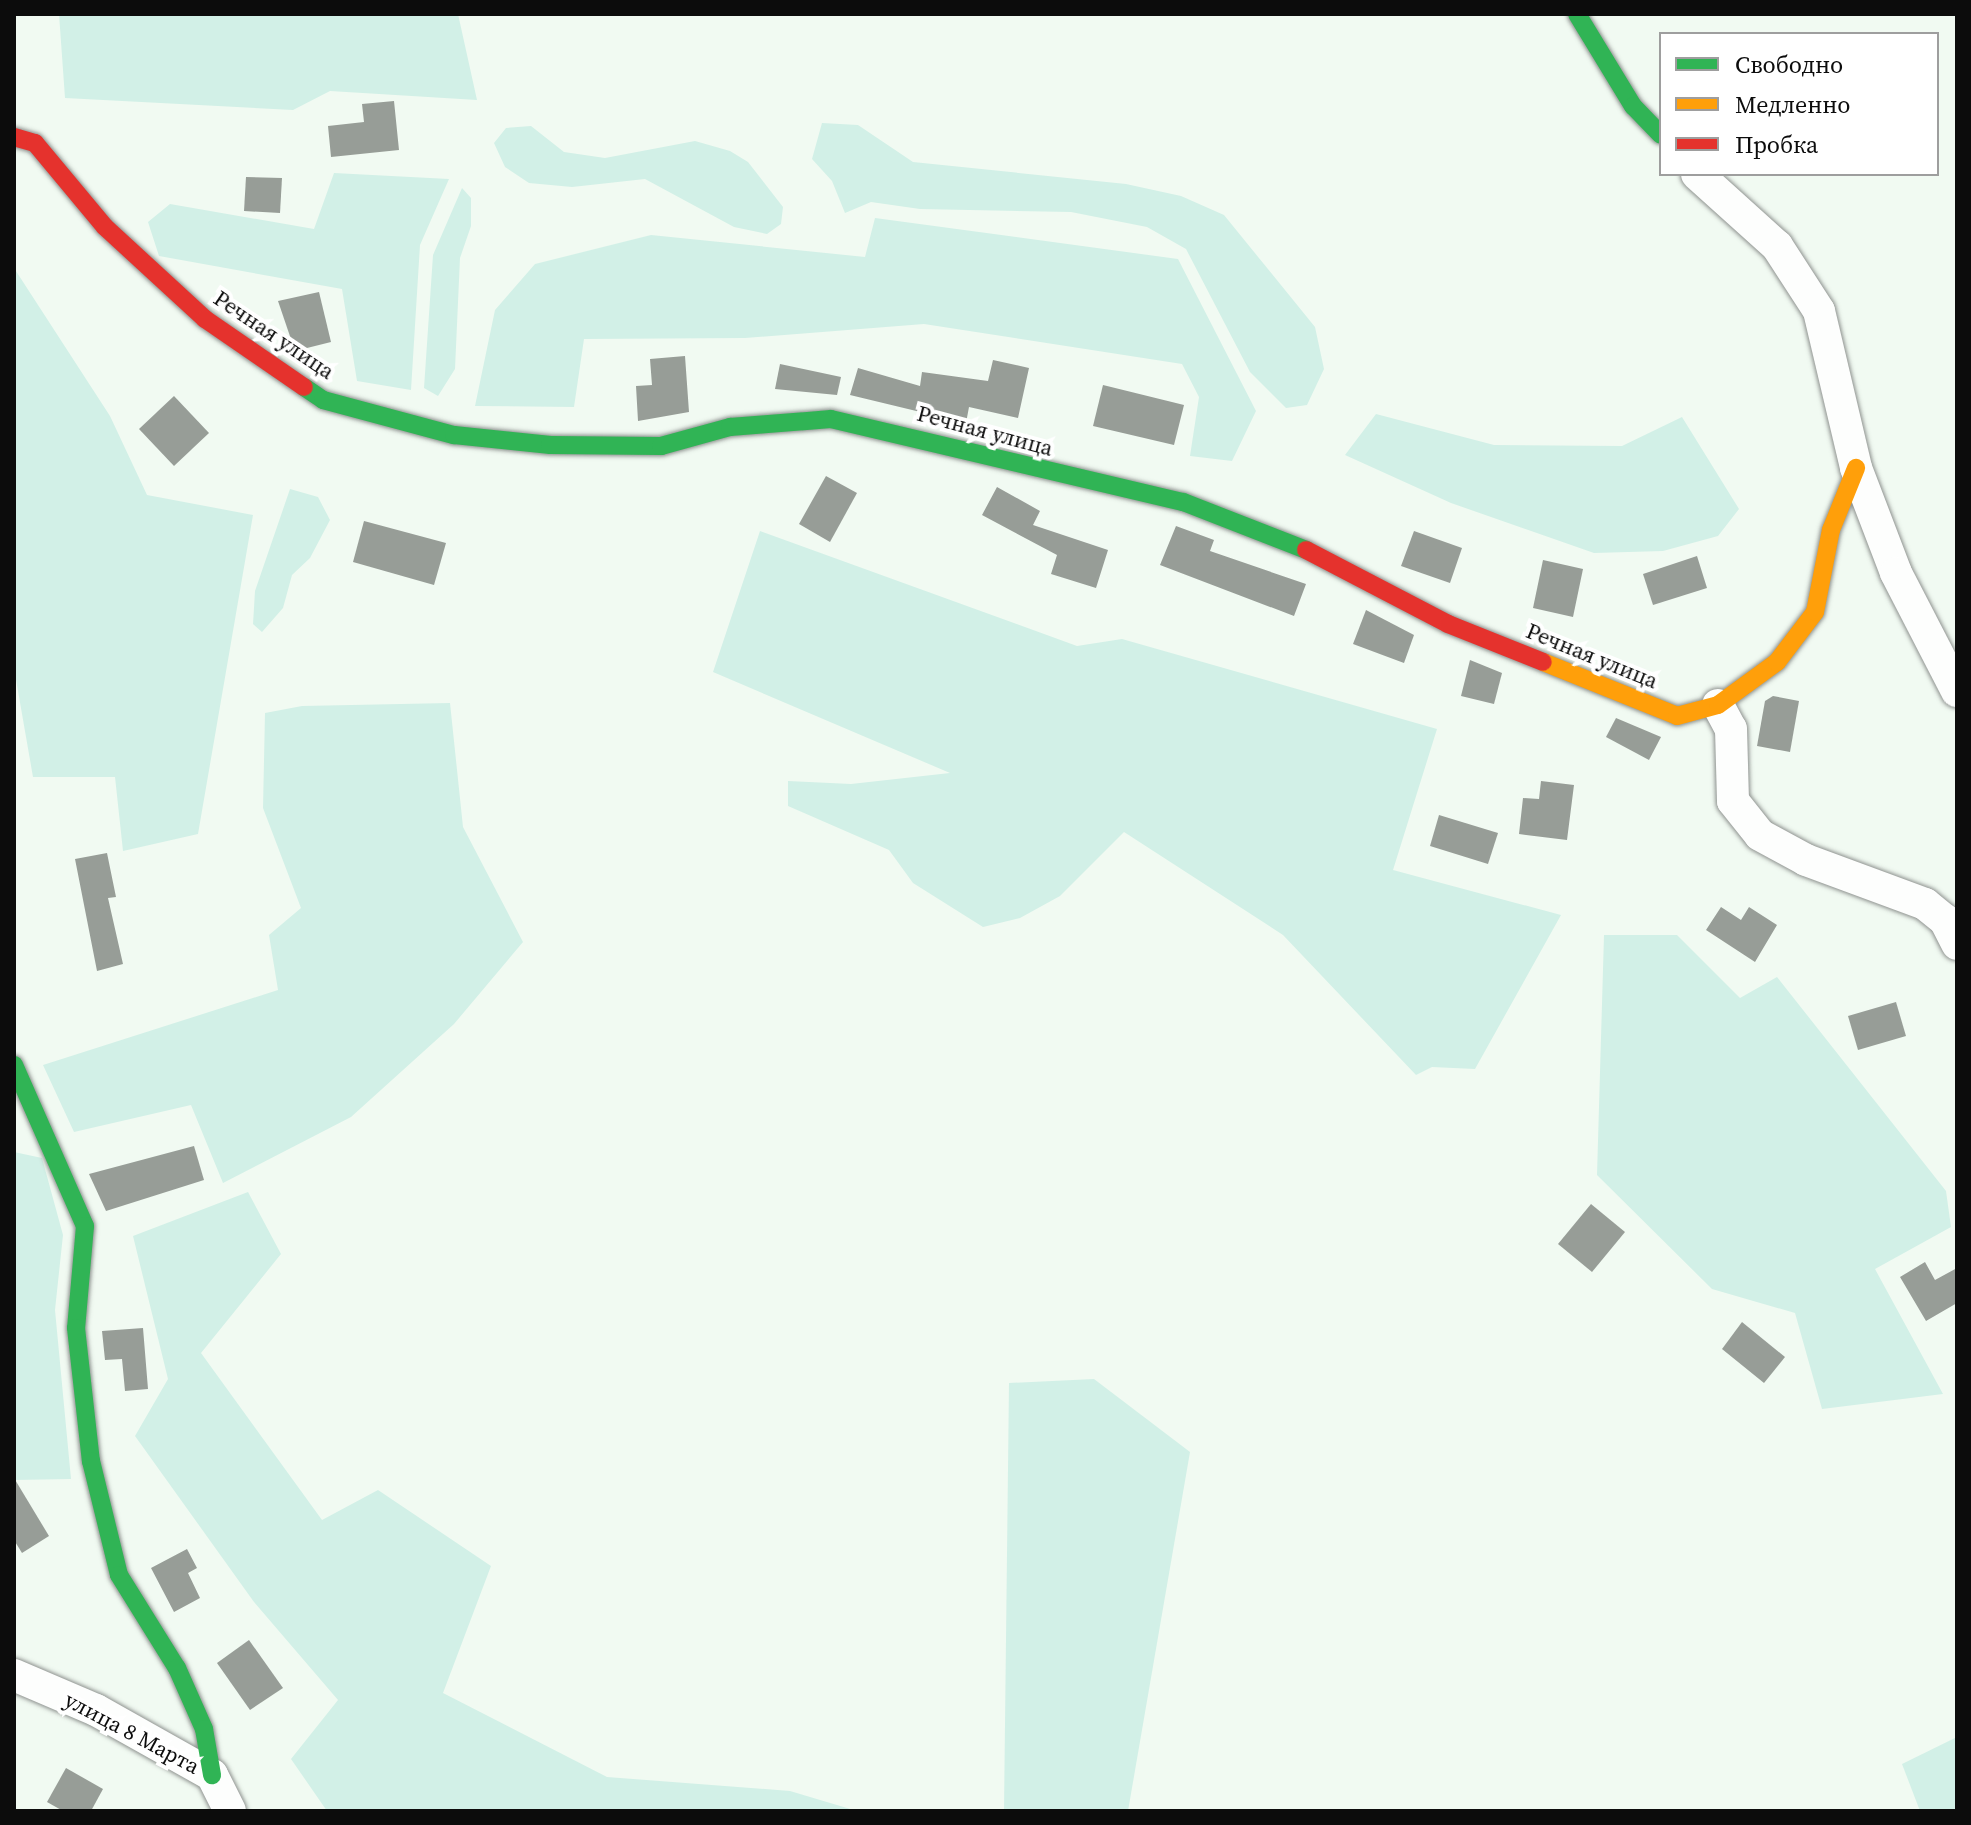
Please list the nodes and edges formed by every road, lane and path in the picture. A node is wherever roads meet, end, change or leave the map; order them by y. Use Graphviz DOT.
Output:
graph roads {
  1 [pos="1577,14"];
  2 [pos="1659,133"];
  3 [pos="14,137"];
  4 [pos="1699,176"];
  5 [pos="1856,468"];
  6 [pos="1957,691"];
  7 [pos="1718,705"];
  8 [pos="1957,944"];
  9 [pos="14,1065"];
  10 [pos="14,1675"];
  11 [pos="212,1775"];
  12 [pos="230,1811"];
  1 -- 2 [label="street"];
  3 -- 7 [label="street, Речная улица"];
  4 -- 5 [label="street"];
  5 -- 6 [label="street"];
  5 -- 7 [label="street, Речная улица"];
  7 -- 8 [label="street"];
  9 -- 11 [label="street"];
  10 -- 11 [label="street, улица 8 Марта"];
  11 -- 12 [label="street, улица 8 Марта"];
}
